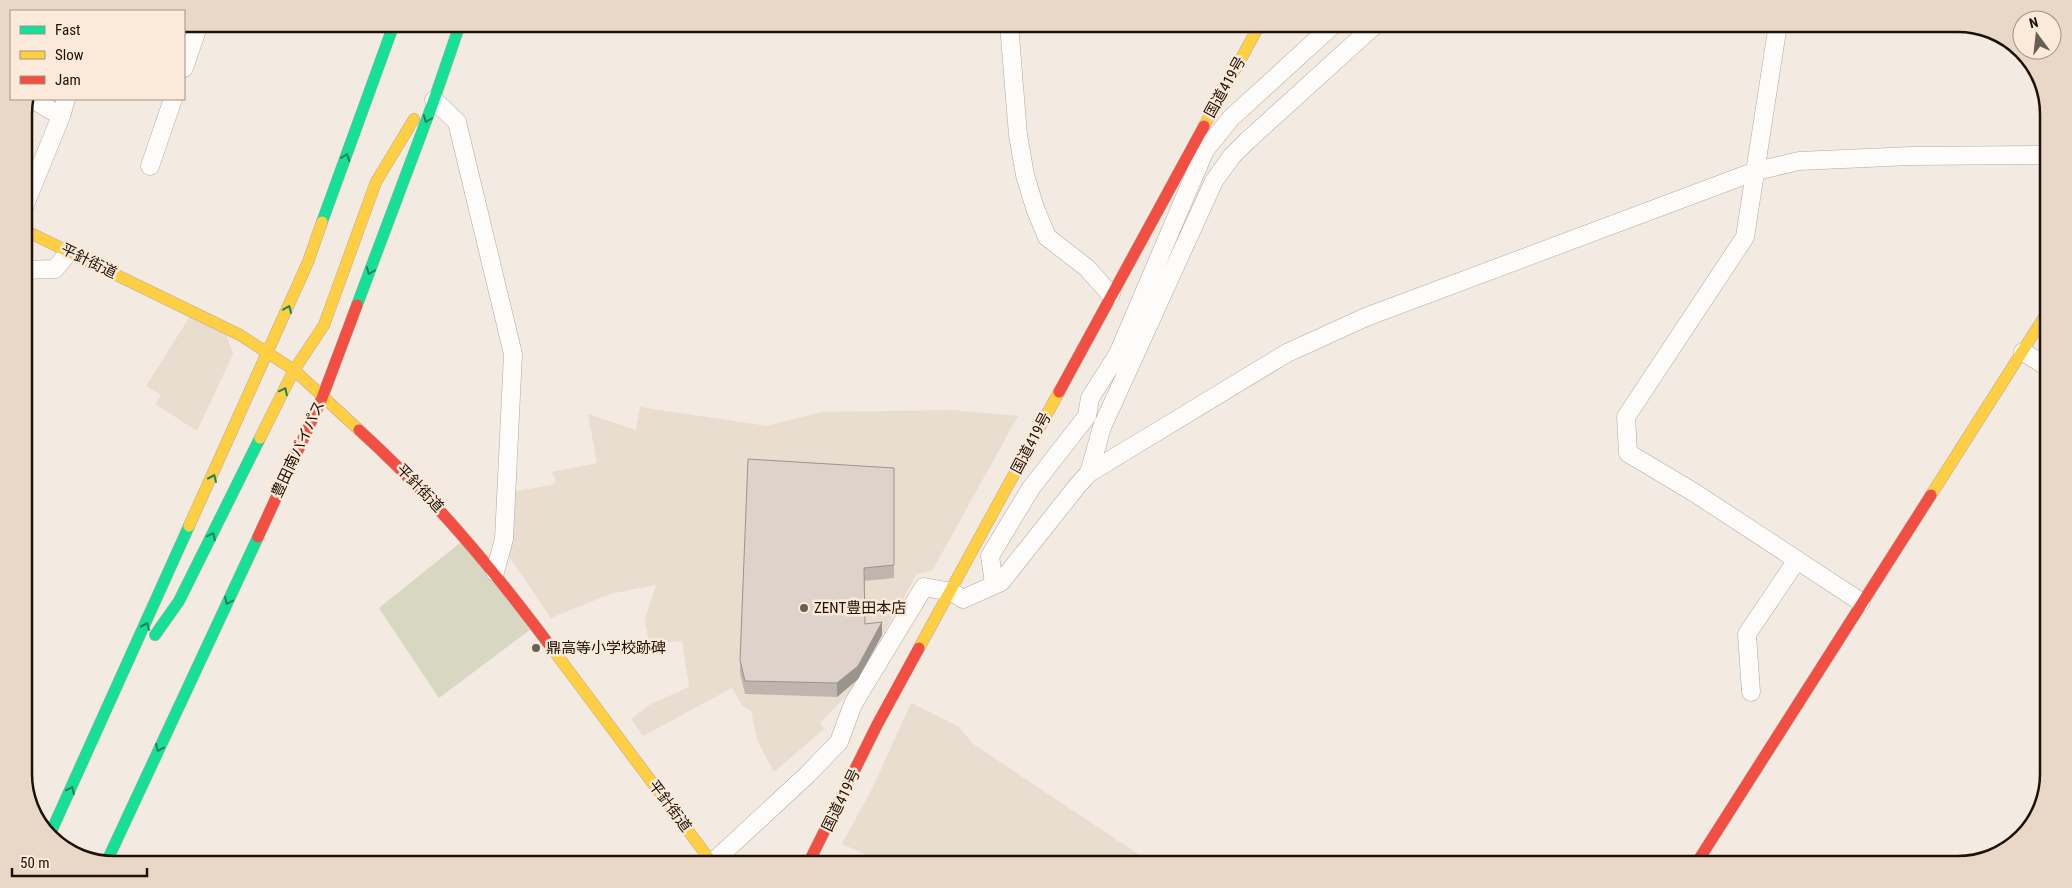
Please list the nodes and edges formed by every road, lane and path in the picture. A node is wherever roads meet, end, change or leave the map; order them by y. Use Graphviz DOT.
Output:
graph roads {
  1 [pos="196,32"];
  2 [pos="391,32"];
  3 [pos="457,32"];
  4 [pos="1009,32"];
  5 [pos="1256,32"];
  6 [pos="1325,32"];
  7 [pos="1367,32"];
  8 [pos="1777,32"];
  9 [pos="185,65"];
  10 [pos="446,66"];
  11 [pos="34,100"];
  12 [pos="66,100"];
  13 [pos="173,100"];
  14 [pos="434,100"];
  15 [pos="61,116"];
  16 [pos="2039,156"];
  17 [pos="150,166"];
  18 [pos="1756,171"];
  19 [pos="33,184"];
  20 [pos="33,234"];
  21 [pos="69,252"];
  22 [pos="33,270"];
  23 [pos="1111,295"];
  24 [pos="2039,325"];
  25 [pos="2023,352"];
  26 [pos="269,354"];
  27 [pos="2039,362"];
  28 [pos="294,370"];
  29 [pos="322,398"];
  30 [pos="1090,473"];
  31 [pos="270,510"];
  32 [pos="1797,560"];
  33 [pos="495,572"];
  34 [pos="994,584"];
  35 [pos="952,592"];
  36 [pos="218,595"];
  37 [pos="1861,602"];
  38 [pos="121,681"];
  39 [pos="1750,692"];
  40 [pos="854,704"];
  41 [pos="878,725"];
  42 [pos="53,827"];
  43 [pos="110,855"];
  44 [pos="707,856"];
  45 [pos="721,856"];
  46 [pos="812,856"];
  47 [pos="1701,856"];
  1 -- 9 [label="street"];
  26 -- 2 [label="main road, one-way"];
  3 -- 10 [label="main road, 豊田南バイパス"];
  4 -- 23 [label="street"];
  5 -- 23 [label="main road, 国道419号"];
  6 -- 34 [label="street"];
  7 -- 30 [label="street"];
  8 -- 18 [label="street"];
  10 -- 14 [label="main road, 豊田南バイパス"];
  10 -- 28 [label="main road"];
  11 -- 15 [label="street"];
  12 -- 15 [label="street"];
  13 -- 17 [label="street"];
  14 -- 29 [label="main road, 豊田南バイパス, one-way"];
  14 -- 33 [label="street"];
  15 -- 19 [label="street"];
  16 -- 18 [label="street"];
  18 -- 30 [label="street"];
  18 -- 32 [label="street"];
  20 -- 21 [label="main road, 平針街道"];
  21 -- 22 [label="street"];
  21 -- 26 [label="main road, 平針街道"];
  23 -- 35 [label="main road, 国道419号"];
  24 -- 25 [label="main road"];
  25 -- 27 [label="street"];
  25 -- 37 [label="main road"];
  26 -- 28 [label="main road, 平針街道"];
  38 -- 26 [label="main road, one-way"];
  28 -- 29 [label="main road, 平針街道"];
  38 -- 28 [label="main road, one-way"];
  29 -- 31 [label="main road, 豊田南バイパス"];
  29 -- 33 [label="main road, 平針街道"];
  30 -- 34 [label="street"];
  31 -- 36 [label="main road"];
  31 -- 43 [label="main road, 豊田南バイパス, one-way"];
  32 -- 37 [label="street"];
  32 -- 39 [label="street"];
  33 -- 44 [label="main road, 平針街道"];
  34 -- 35 [label="street"];
  35 -- 40 [label="street"];
  35 -- 41 [label="main road, 国道419号"];
  37 -- 47 [label="main road"];
  42 -- 38 [label="main road, one-way"];
  40 -- 41 [label="street"];
  40 -- 45 [label="street"];
  41 -- 46 [label="main road, 国道419号"];
}
